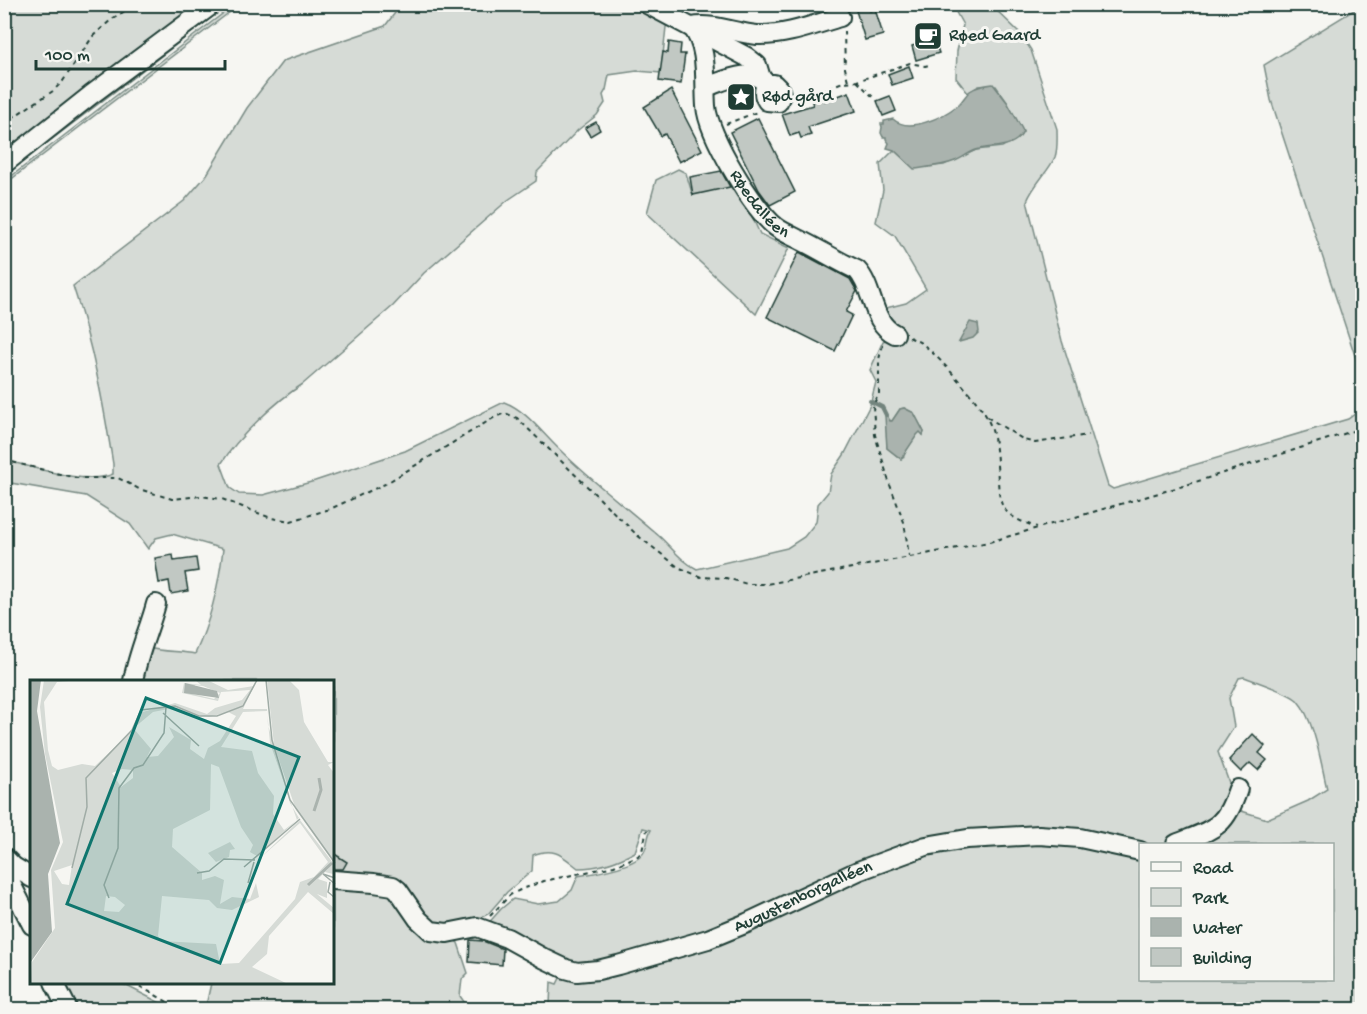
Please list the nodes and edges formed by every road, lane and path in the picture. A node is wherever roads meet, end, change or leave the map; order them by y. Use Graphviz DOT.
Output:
graph roads {
  1 [pos="136,4"];
  2 [pos="213,4"];
  3 [pos="647,4"];
  4 [pos="840,17"];
  5 [pos="727,20"];
  6 [pos="697,26"];
  7 [pos="932,64"];
  8 [pos="848,81"];
  9 [pos="856,81"];
  10 [pos="706,87"];
  11 [pos="765,88"];
  12 [pos="875,99"];
  13 [pos="788,102"];
  14 [pos="4,123"];
  15 [pos="713,131"];
  16 [pos="4,164"];
  17 [pos="891,332"];
  18 [pos="987,417"];
  19 [pos="1362,428"];
  20 [pos="1088,435"];
  21 [pos="4,460"];
  22 [pos="1038,527"];
  23 [pos="909,557"];
  24 [pos="156,604"];
  25 [pos="133,680"];
  26 [pos="1239,789"];
  27 [pos="647,830"];
  28 [pos="1178,843"];
  29 [pos="1139,851"];
  30 [pos="4,857"];
  31 [pos="30,877"];
  32 [pos="7,878"];
  33 [pos="334,880"];
  34 [pos="30,886"];
  35 [pos="30,922"];
  36 [pos="477,927"];
  37 [pos="55,984"];
  38 [pos="136,984"];
  39 [pos="68,1010"];
  40 [pos="182,1010"];
  1 -- 14 [label="path"];
  2 -- 16 [label="street"];
  3 -- 6 [label="street"];
  4 -- 6 [label="street"];
  4 -- 8 [label="path"];
  5 -- 6 [label="street"];
  6 -- 10 [label="street, Røedalléen"];
  6 -- 11 [label="street"];
  7 -- 9 [label="path"];
  8 -- 9 [label="path"];
  8 -- 13 [label="path"];
  9 -- 12 [label="path"];
  10 -- 11 [label="street"];
  10 -- 15 [label="street, Røedalléen"];
  11 -- 15 [label="path"];
  15 -- 17 [label="street, Røedalléen"];
  17 -- 18 [label="path"];
  17 -- 23 [label="path"];
  18 -- 20 [label="path"];
  18 -- 22 [label="path"];
  19 -- 22 [label="path"];
  21 -- 23 [label="path"];
  22 -- 23 [label="path"];
  24 -- 25 [label="street"];
  26 -- 28 [label="street"];
  27 -- 36 [label="path"];
  29 -- 36 [label="street, Augustenborgalléen"];
  30 -- 31 [label="street"];
  32 -- 34 [label="street"];
  32 -- 35 [label="street"];
  33 -- 36 [label="street"];
  37 -- 39 [label="street"];
  38 -- 40 [label="path"];
}
